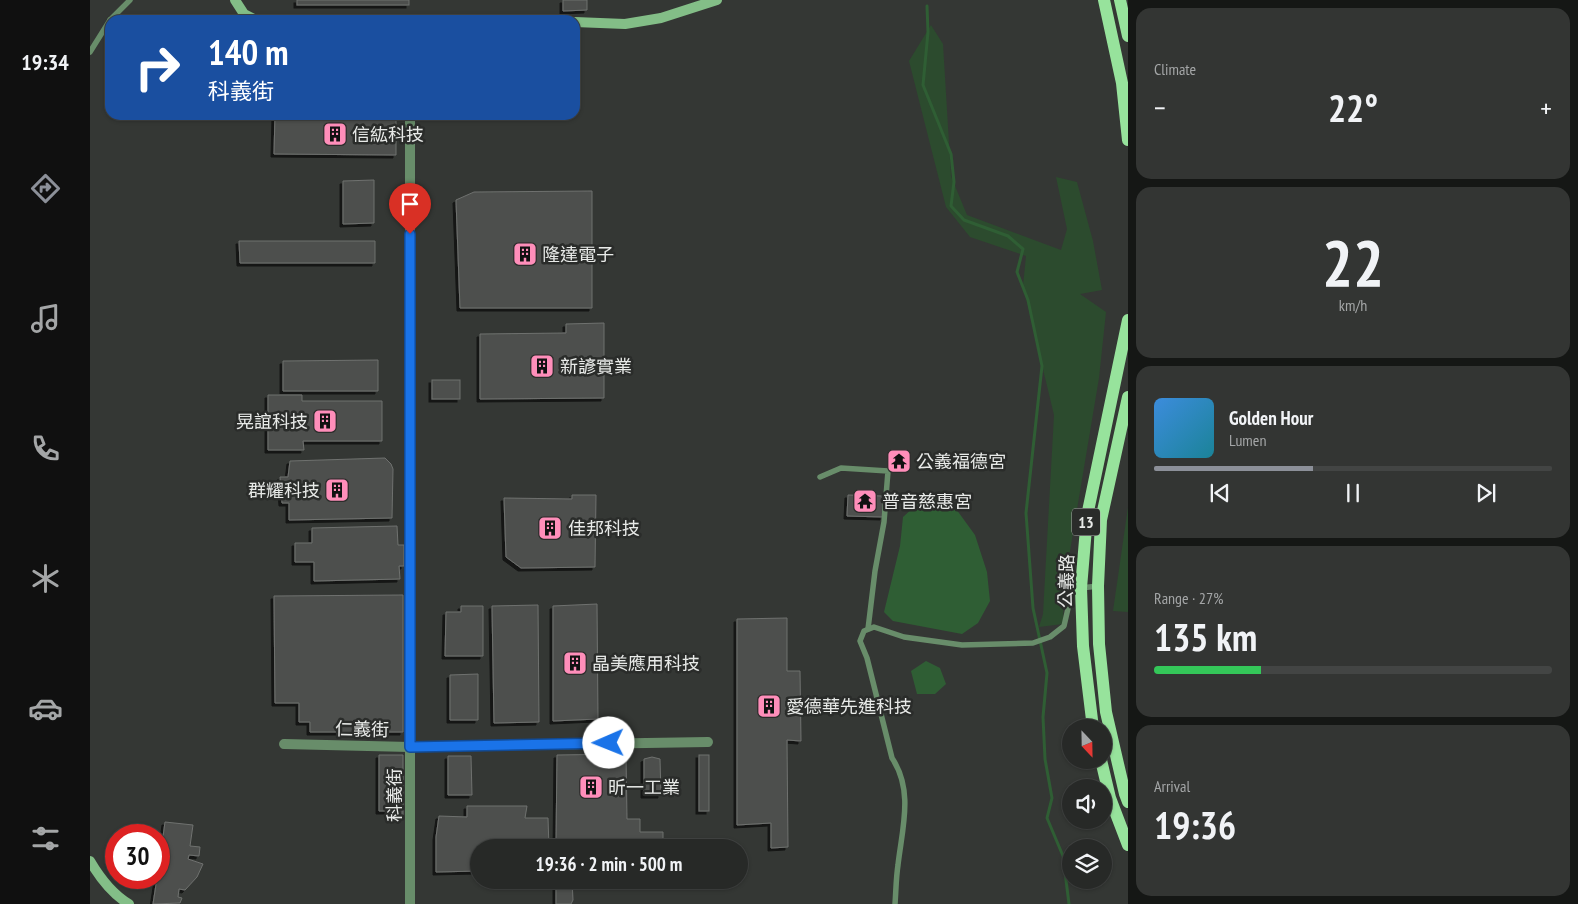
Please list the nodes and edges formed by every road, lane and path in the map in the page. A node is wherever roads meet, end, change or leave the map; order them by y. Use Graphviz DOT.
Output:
graph roads {
  1 [pos="130,0"];
  2 [pos="235,0"];
  3 [pos="717,0"];
  4 [pos="1104,0"];
  5 [pos="1123,7"];
  6 [pos="1108,14"];
  7 [pos="115,15"];
  8 [pos="246,15"];
  9 [pos="580,22"];
  10 [pos="105,28"];
  11 [pos="1128,36"];
  12 [pos="90,52"];
  13 [pos="410,120"];
  14 [pos="1128,140"];
  15 [pos="1128,320"];
  16 [pos="1128,397"];
  17 [pos="820,477"];
  18 [pos="1098,586"];
  19 [pos="1081,588"];
  20 [pos="868,629"];
  21 [pos="1092,719"];
  22 [pos="708,742"];
  23 [pos="284,744"];
  24 [pos="410,747"];
  25 [pos="1103,769"];
  26 [pos="1128,802"];
  27 [pos="1128,845"];
  28 [pos="90,861"];
  29 [pos="129,904"];
  30 [pos="410,904"];
  31 [pos="896,904"];
  1 -- 7 [label="lane"];
  2 -- 8 [label="street"];
  3 -- 9 [label="street"];
  4 -- 6 [label="main road"];
  5 -- 6 [label="lane"];
  5 -- 11 [label="main road"];
  6 -- 14 [label="main road"];
  10 -- 12 [label="lane"];
  13 -- 24 [label="street, 科義街"];
  15 -- 19 [label="main road, 公義路 / 13"];
  16 -- 18 [label="main road, 公義路 / 13"];
  17 -- 20 [label="lane"];
  18 -- 19 [label="lane"];
  18 -- 26 [label="main road, 公義路 / 13"];
  19 -- 20 [label="lane"];
  19 -- 21 [label="main road, 公義路 / 13"];
  20 -- 31 [label="lane"];
  22 -- 24 [label="street, 仁義街"];
  23 -- 24 [label="street, 仁義街"];
  24 -- 30 [label="street, 科義街"];
  25 -- 27 [label="main road"];
  28 -- 29 [label="street"];
}
